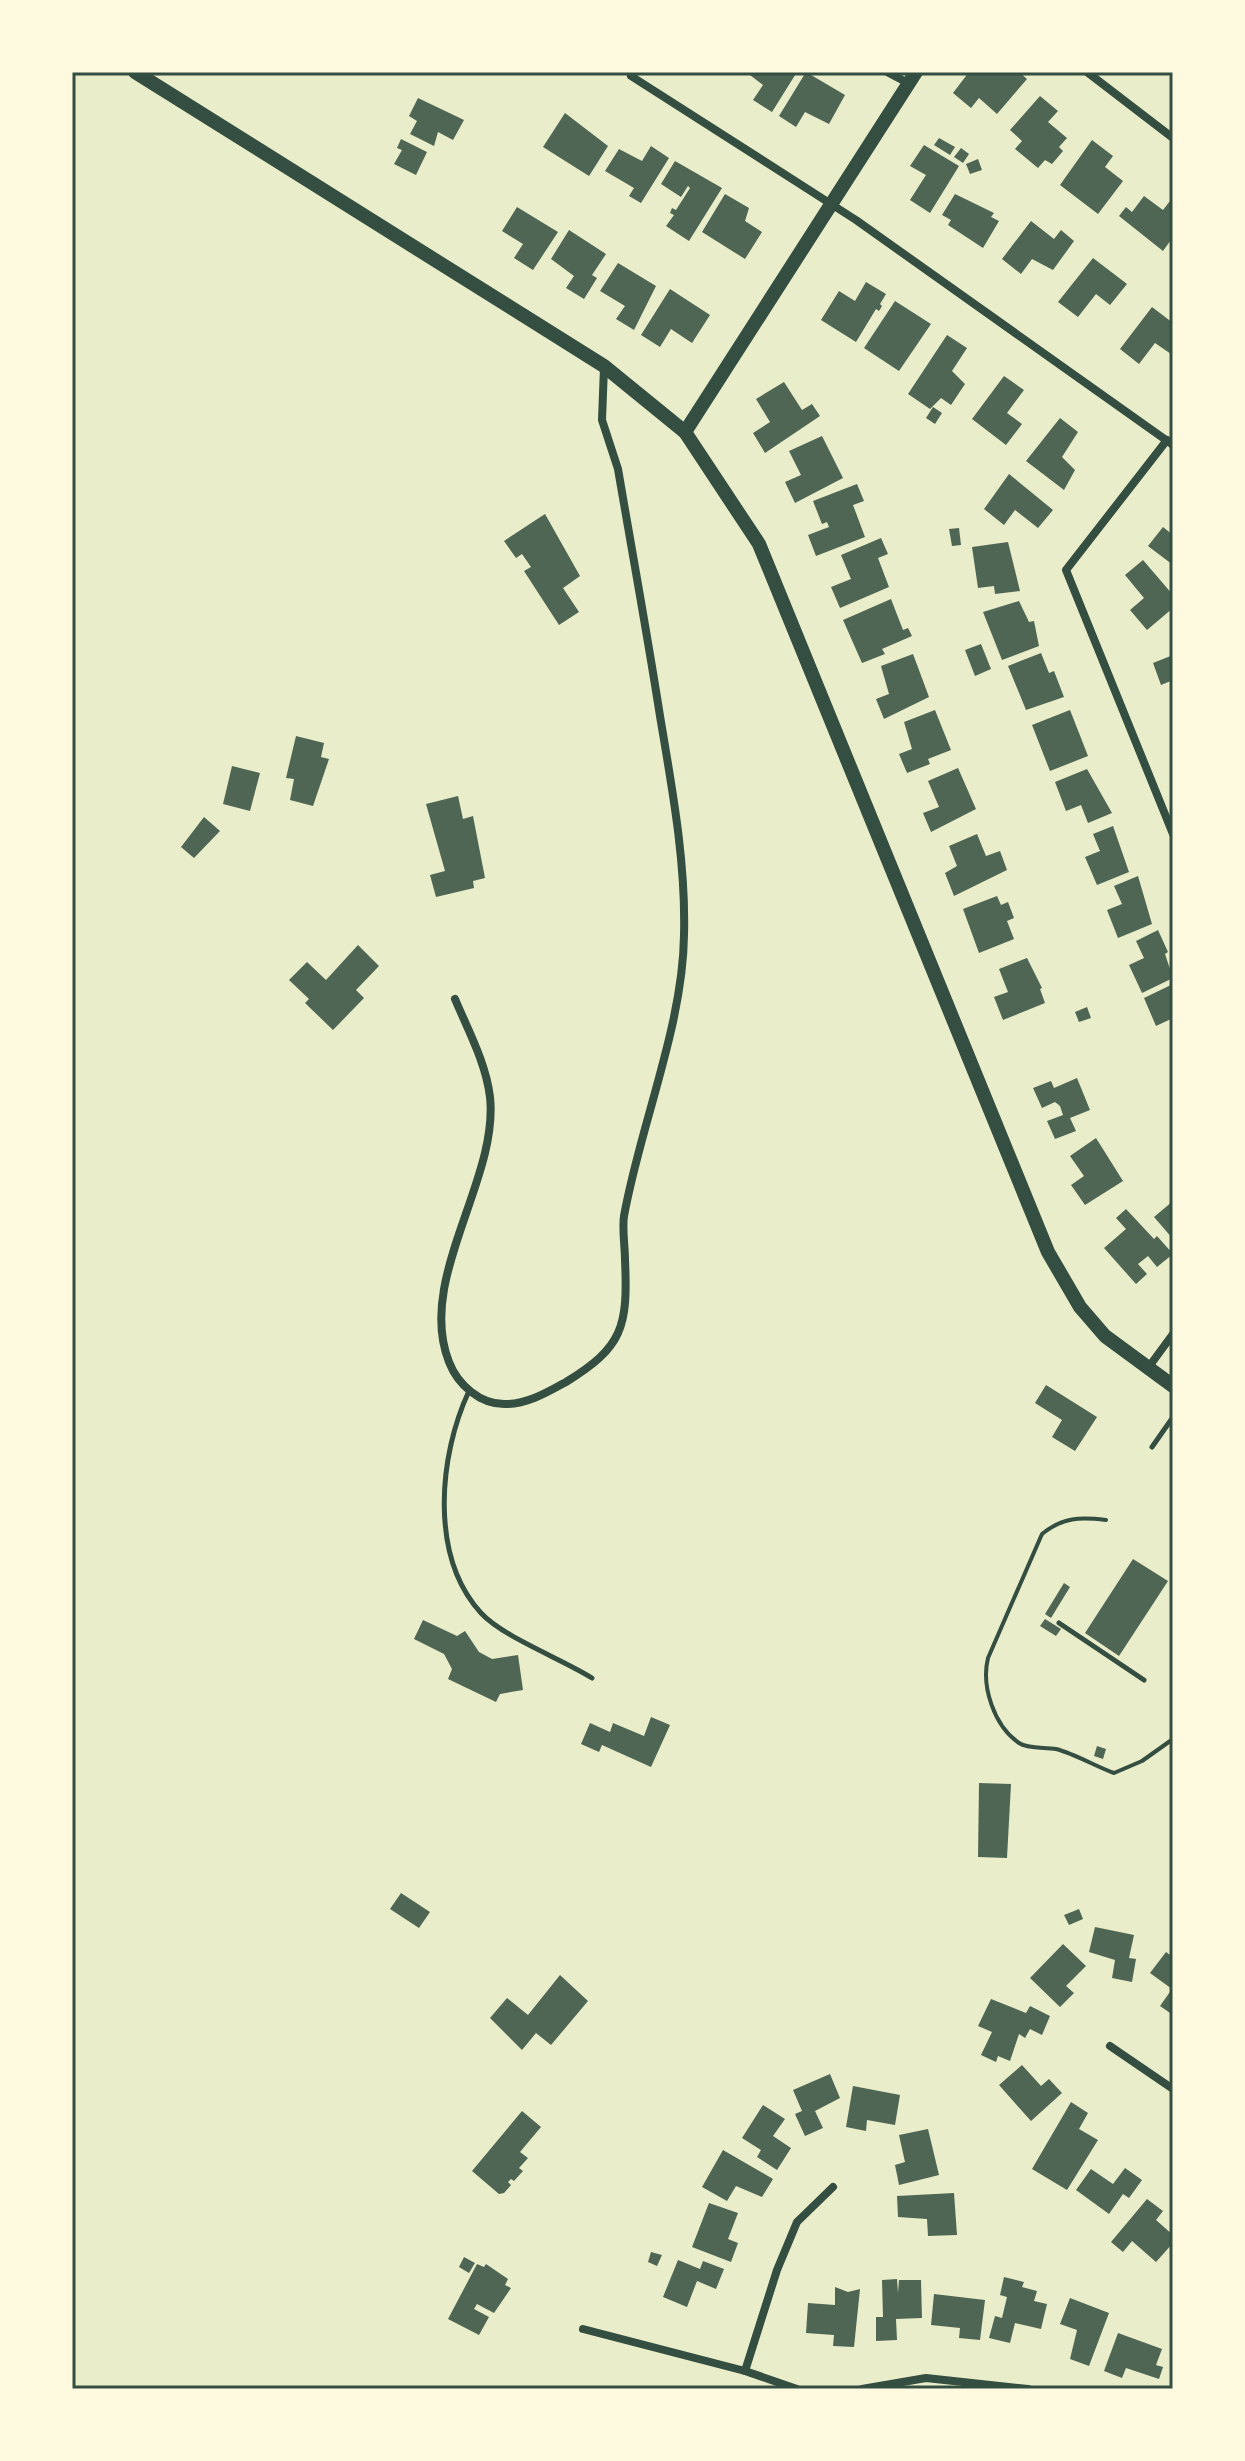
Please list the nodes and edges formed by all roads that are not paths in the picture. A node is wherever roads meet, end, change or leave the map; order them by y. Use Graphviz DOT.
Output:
graph roads {
  1 [pos="135,72"];
  2 [pos="887,72"];
  3 [pos="1087,72"];
  4 [pos="631,76"];
  5 [pos="912,78"];
  6 [pos="1173,138"];
  7 [pos="831,205"];
  8 [pos="604,366"];
  9 [pos="685,432"];
  10 [pos="1170,442"];
  11 [pos="1173,834"];
  12 [pos="455,999"];
  13 [pos="1173,1334"];
  14 [pos="1148,1368"];
  15 [pos="1173,1386"];
  16 [pos="469,1391"];
  17 [pos="1173,1417"];
  18 [pos="1152,1447"];
  19 [pos="1059,1623"];
  20 [pos="592,1678"];
  21 [pos="1144,1680"];
  22 [pos="1110,2046"];
  23 [pos="1173,2089"];
  24 [pos="833,2187"];
  25 [pos="583,2329"];
  26 [pos="745,2371"];
  27 [pos="797,2389"];
  28 [pos="862,2389"];
  29 [pos="1028,2389"];
  1 -- 8 [label="street"];
  2 -- 5 [label="street"];
  3 -- 6 [label="street"];
  4 -- 7 [label="street"];
  5 -- 7 [label="street"];
  7 -- 9 [label="street"];
  7 -- 10 [label="street"];
  8 -- 9 [label="street"];
  8 -- 16 [label="street"];
  9 -- 14 [label="street"];
  10 -- 11 [label="street"];
  12 -- 16 [label="street"];
  13 -- 14 [label="street"];
  14 -- 15 [label="street"];
  16 -- 20 [label="lane"];
  17 -- 18 [label="lane"];
  19 -- 21 [label="lane"];
  22 -- 23 [label="street"];
  24 -- 26 [label="street"];
  25 -- 26 [label="street"];
  26 -- 27 [label="street"];
  28 -- 29 [label="street"];
}
